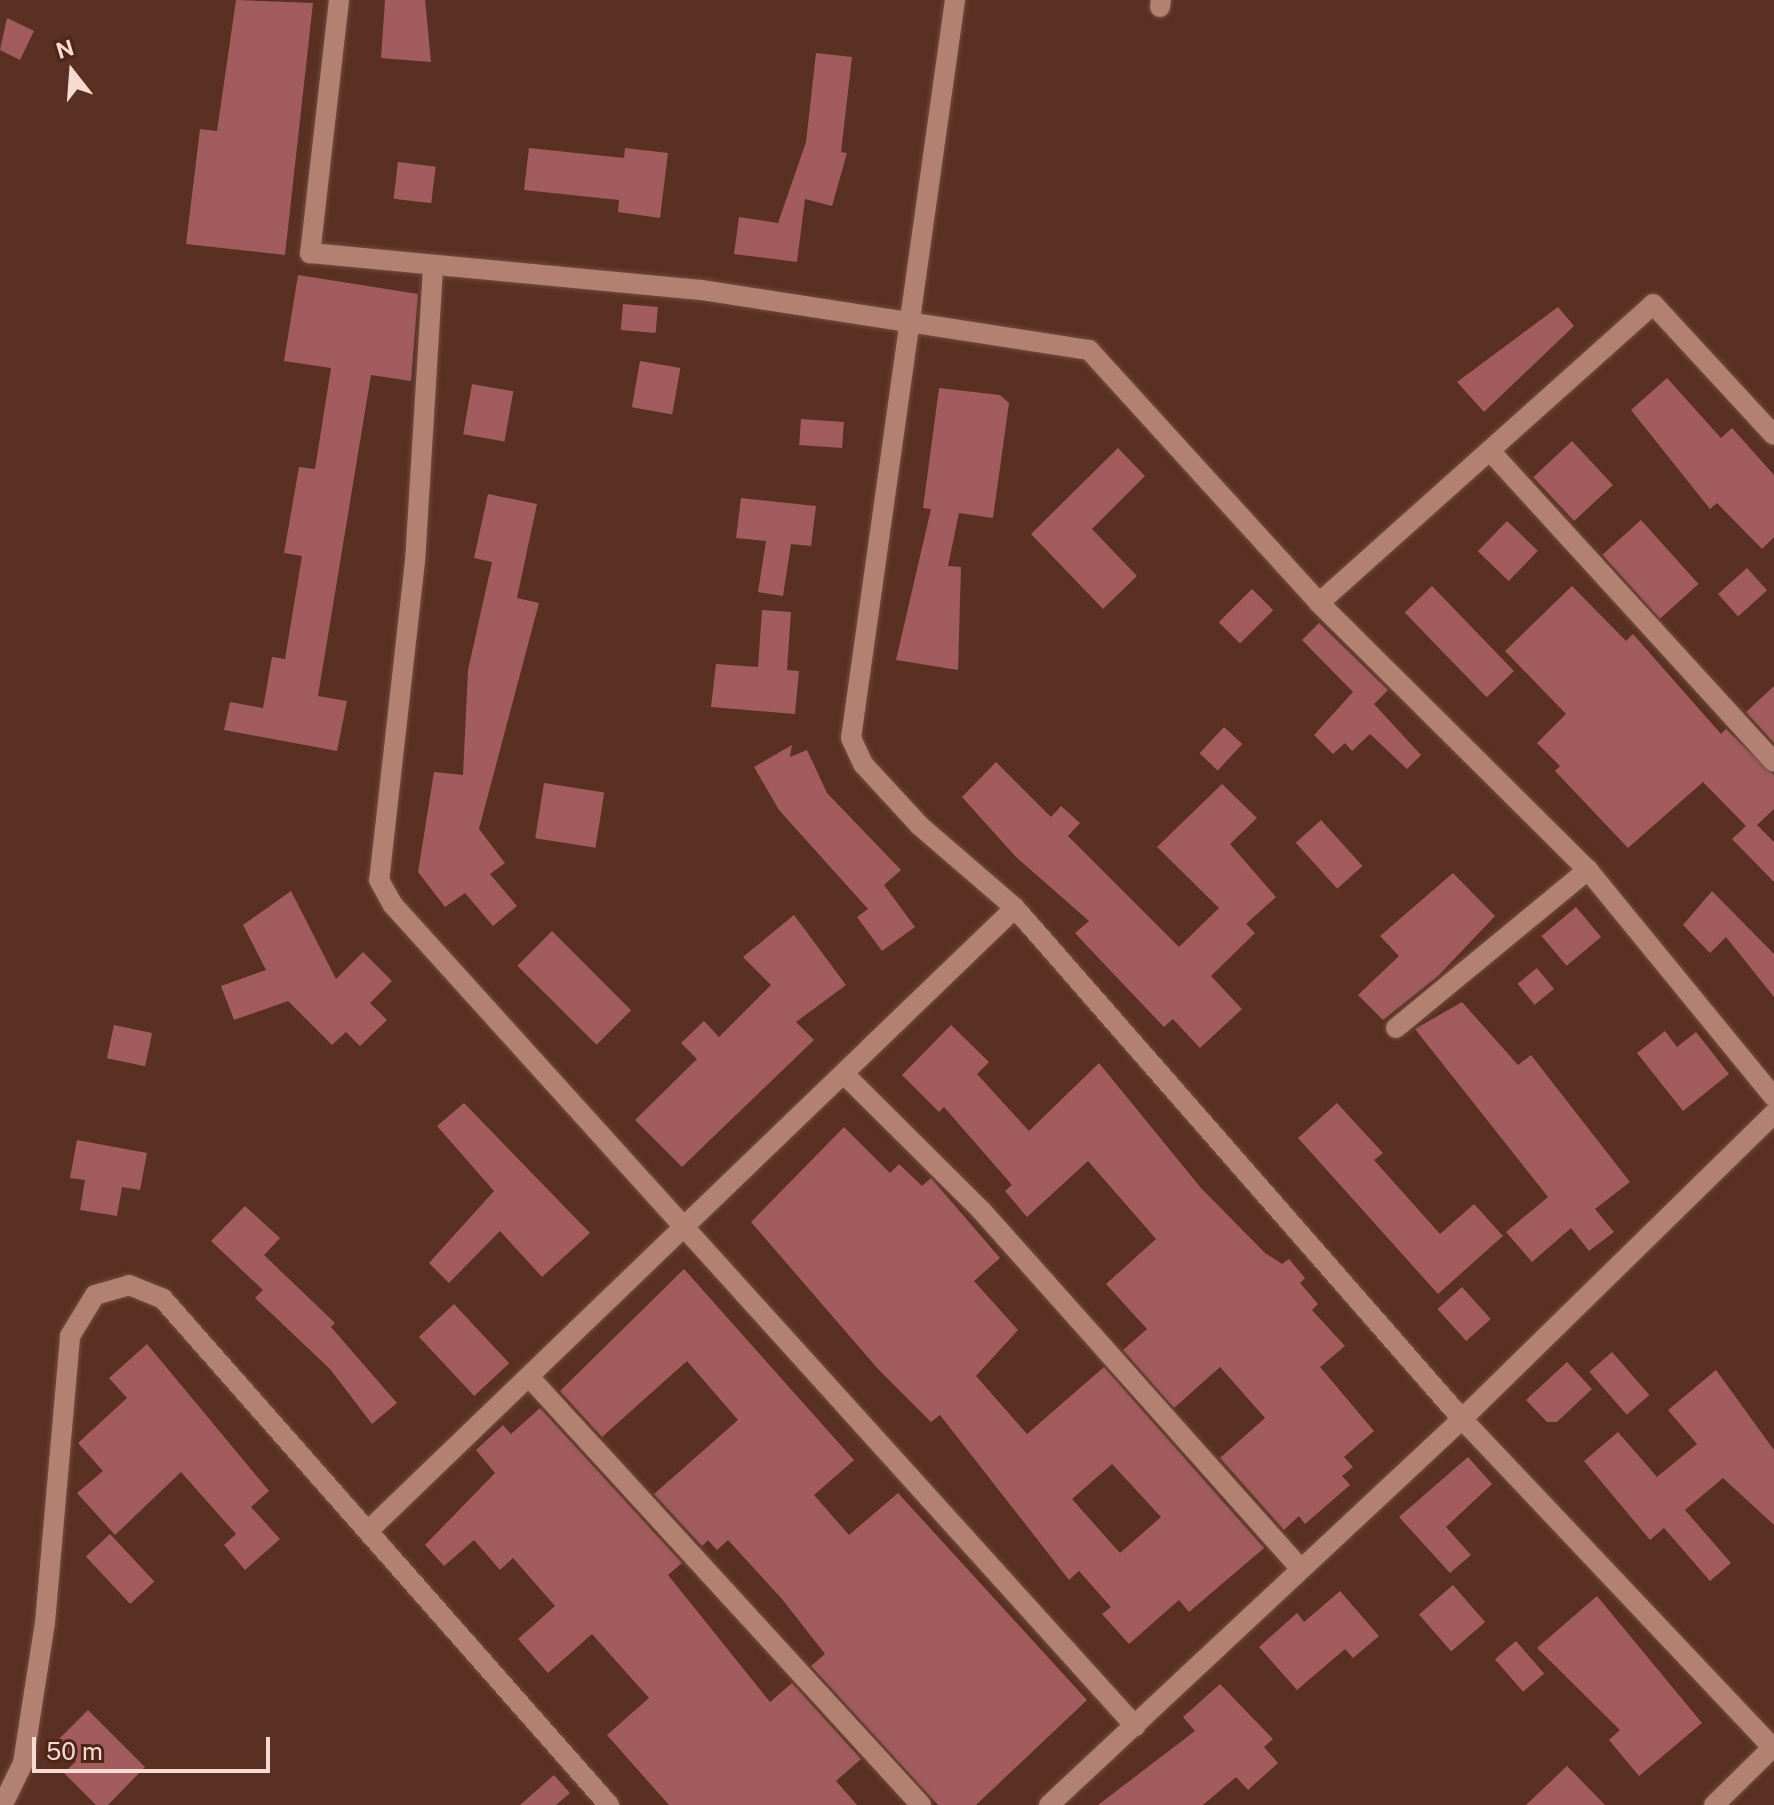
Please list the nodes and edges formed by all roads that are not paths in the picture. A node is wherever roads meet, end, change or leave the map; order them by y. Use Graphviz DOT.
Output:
graph roads {
  1 [pos="339,0"];
  2 [pos="955,0"];
  3 [pos="433,268"];
  4 [pos="910,322"];
  5 [pos="1774,435"];
  6 [pos="1490,451"];
  7 [pos="1319,603"];
  8 [pos="1774,762"];
  9 [pos="1588,870"];
  10 [pos="1015,908"];
  11 [pos="1396,1028"];
  12 [pos="844,1074"];
  13 [pos="1774,1097"];
  14 [pos="1774,1113"];
  15 [pos="681,1223"];
  16 [pos="532,1380"];
  17 [pos="1462,1419"];
  18 [pos="368,1531"];
  19 [pos="1298,1566"];
  20 [pos="1135,1726"];
  21 [pos="1773,1748"];
  22 [pos="6,1800"];
  23 [pos="609,1805"];
  24 [pos="921,1805"];
  25 [pos="1049,1805"];
  26 [pos="1714,1805"];
  1 -- 3 [label="street"];
  2 -- 4 [label="street"];
  3 -- 4 [label="street"];
  3 -- 15 [label="street"];
  4 -- 7 [label="street"];
  4 -- 10 [label="street"];
  5 -- 6 [label="street"];
  6 -- 7 [label="street"];
  6 -- 8 [label="street"];
  7 -- 9 [label="street"];
  9 -- 11 [label="street"];
  9 -- 13 [label="street"];
  10 -- 12 [label="street"];
  10 -- 17 [label="street"];
  12 -- 15 [label="street"];
  12 -- 19 [label="street"];
  14 -- 17 [label="street"];
  15 -- 16 [label="street"];
  15 -- 20 [label="street"];
  16 -- 18 [label="street"];
  16 -- 24 [label="street"];
  17 -- 19 [label="street"];
  17 -- 21 [label="street"];
  18 -- 22 [label="street"];
  18 -- 23 [label="street"];
  19 -- 20 [label="street"];
  20 -- 25 [label="street"];
  21 -- 26 [label="street"];
}
